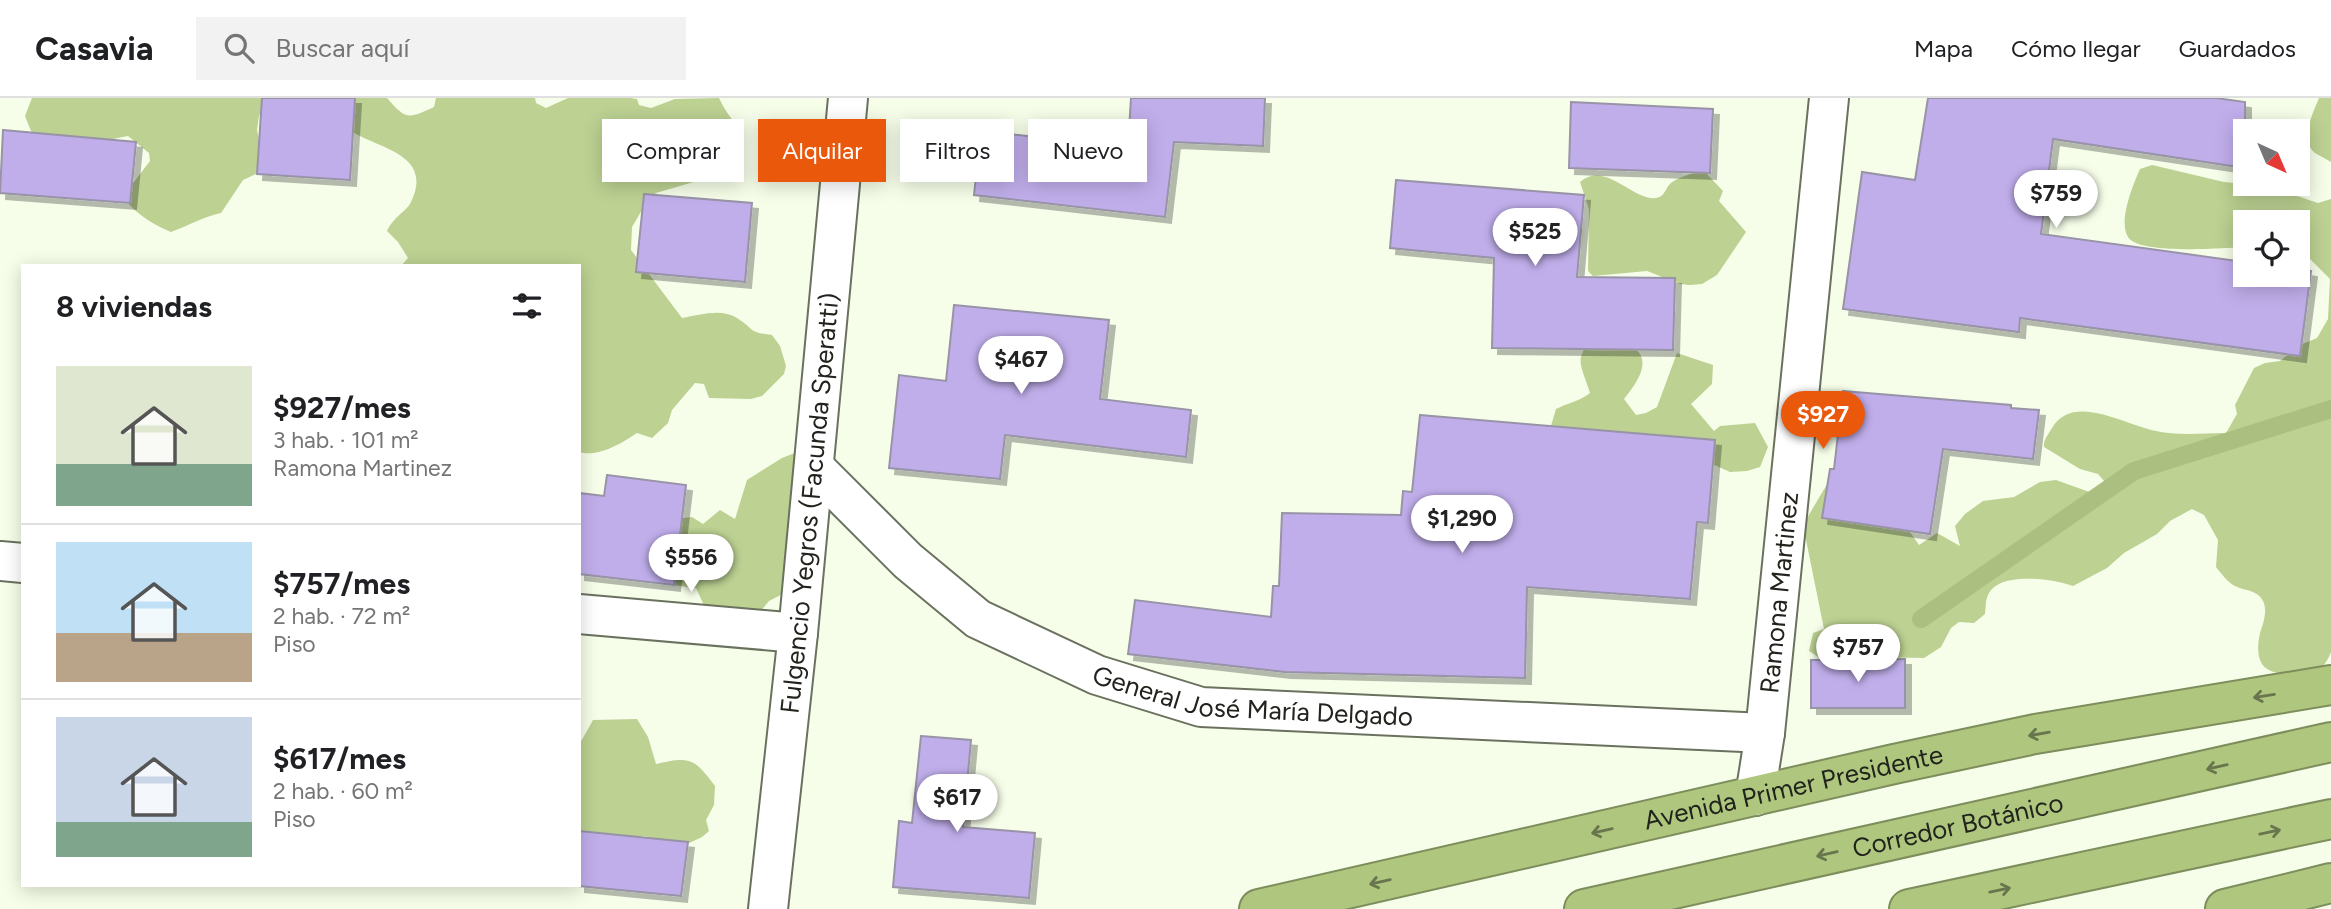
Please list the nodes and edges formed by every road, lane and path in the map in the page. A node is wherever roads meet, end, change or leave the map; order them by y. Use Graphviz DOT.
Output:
graph roads {
  1 [pos="848,98"];
  2 [pos="1829,98"];
  3 [pos="814,467"];
  4 [pos="0,561"];
  5 [pos="21,563"];
  6 [pos="581,614"];
  7 [pos="798,633"];
  8 [pos="2331,685"];
  9 [pos="1765,733"];
  10 [pos="2331,742"];
  11 [pos="1755,796"];
  12 [pos="2331,819"];
  13 [pos="2331,883"];
  14 [pos="768,909"];
  15 [pos="1259,909"];
  16 [pos="1584,909"];
  17 [pos="1909,909"];
  18 [pos="2225,909"];
  1 -- 3 [label="street, Fulgencio Yegros (Facunda Speratti)"];
  2 -- 9 [label="street, Ramona Martinez"];
  3 -- 7 [label="street, Fulgencio Yegros (Facunda Speratti)"];
  3 -- 9 [label="street, General José María Delgado"];
  4 -- 5 [label="street"];
  6 -- 7 [label="street"];
  7 -- 14 [label="street, Fulgencio Yegros (Facunda Speratti)"];
  8 -- 11 [label="highway, Avenida Primer Presidente, one-way"];
  9 -- 11 [label="street, Ramona Martinez"];
  10 -- 16 [label="highway, Corredor Botánico, one-way"];
  11 -- 15 [label="highway, Avenida Primer Presidente, one-way"];
  17 -- 12 [label="highway, one-way"];
  13 -- 18 [label="highway"];
}
